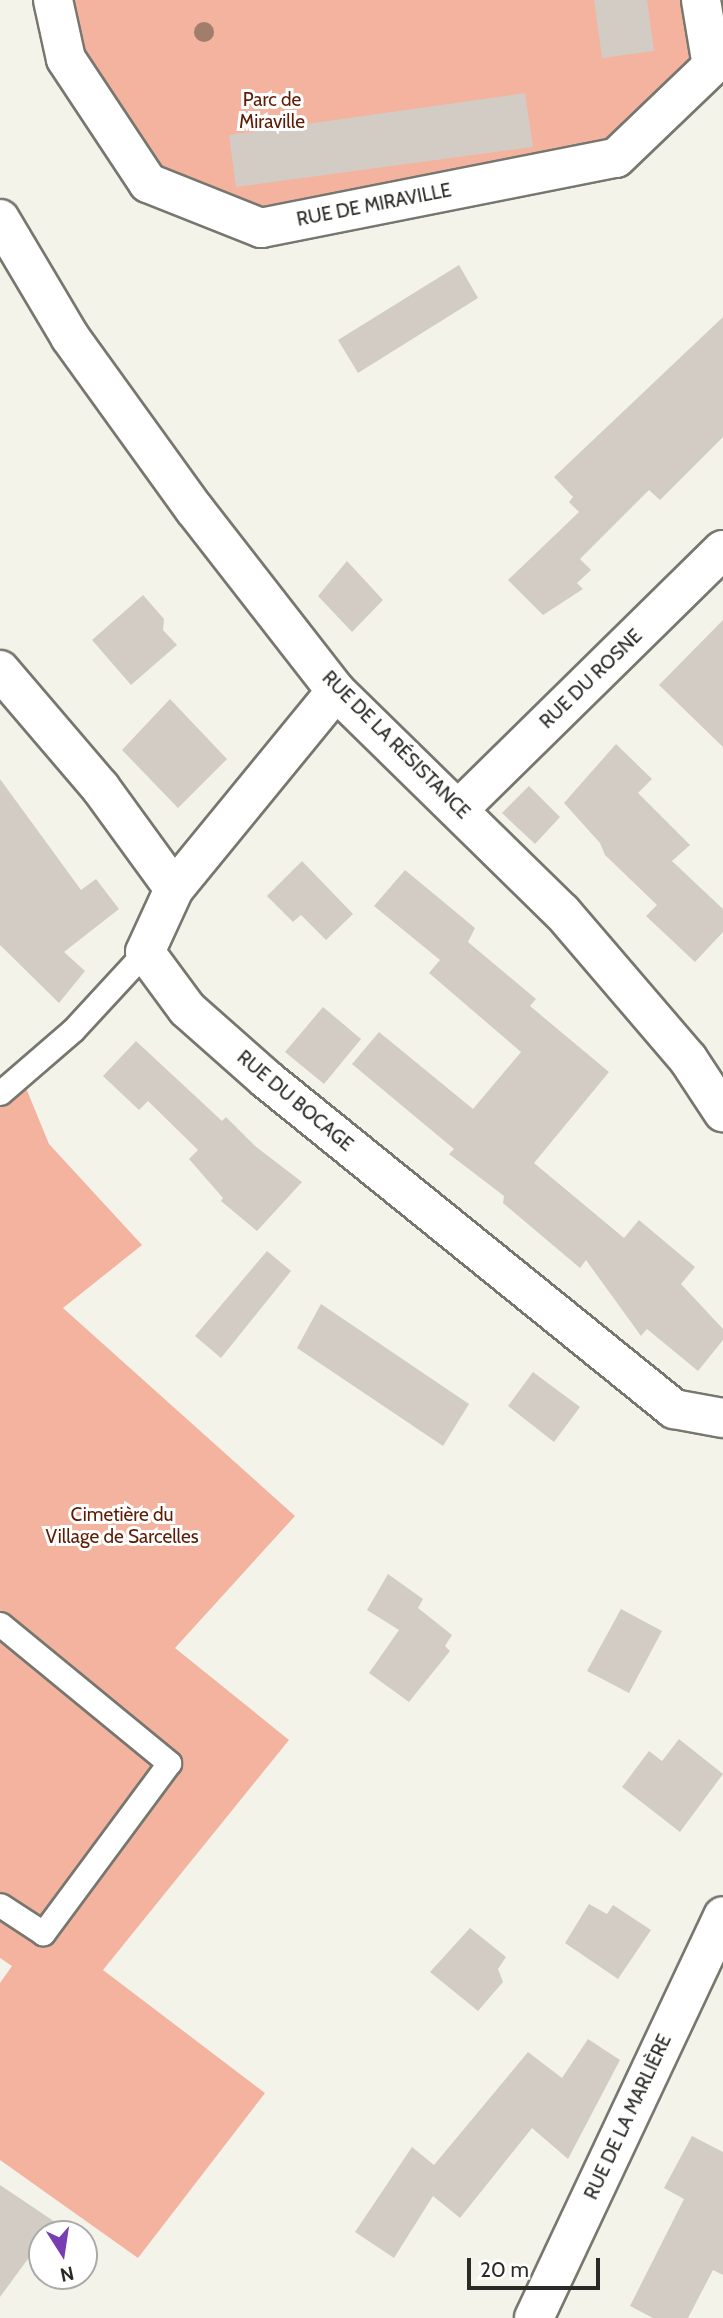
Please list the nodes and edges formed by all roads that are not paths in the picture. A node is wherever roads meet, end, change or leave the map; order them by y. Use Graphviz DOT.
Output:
graph roads {
  1 [pos="54,0"];
  2 [pos="701,0"];
  3 [pos="0,219"];
  4 [pos="723,550"];
  5 [pos="0,670"];
  6 [pos="336,691"];
  7 [pos="460,808"];
  8 [pos="174,889"];
  9 [pos="145,952"];
  10 [pos="0,1093"];
  11 [pos="723,1112"];
  12 [pos="723,1418"];
  13 [pos="0,1624"];
  14 [pos="0,1905"];
  15 [pos="723,1916"];
  16 [pos="534,2318"];
  1 -- 2 [label="street, RUE DE MIRAVILLE"];
  3 -- 6 [label="street, RUE DE LA RÉSISTANCE"];
  4 -- 7 [label="street, RUE DU ROSNE"];
  5 -- 8 [label="street"];
  6 -- 7 [label="street, RUE DE LA RÉSISTANCE"];
  6 -- 8 [label="street"];
  7 -- 11 [label="street, RUE DE LA RÉSISTANCE"];
  8 -- 9 [label="street"];
  9 -- 10 [label="lane"];
  9 -- 12 [label="street, RUE DU BOCAGE"];
  13 -- 14 [label="lane"];
  15 -- 16 [label="street, RUE DE LA MARLIÈRE"];
}
